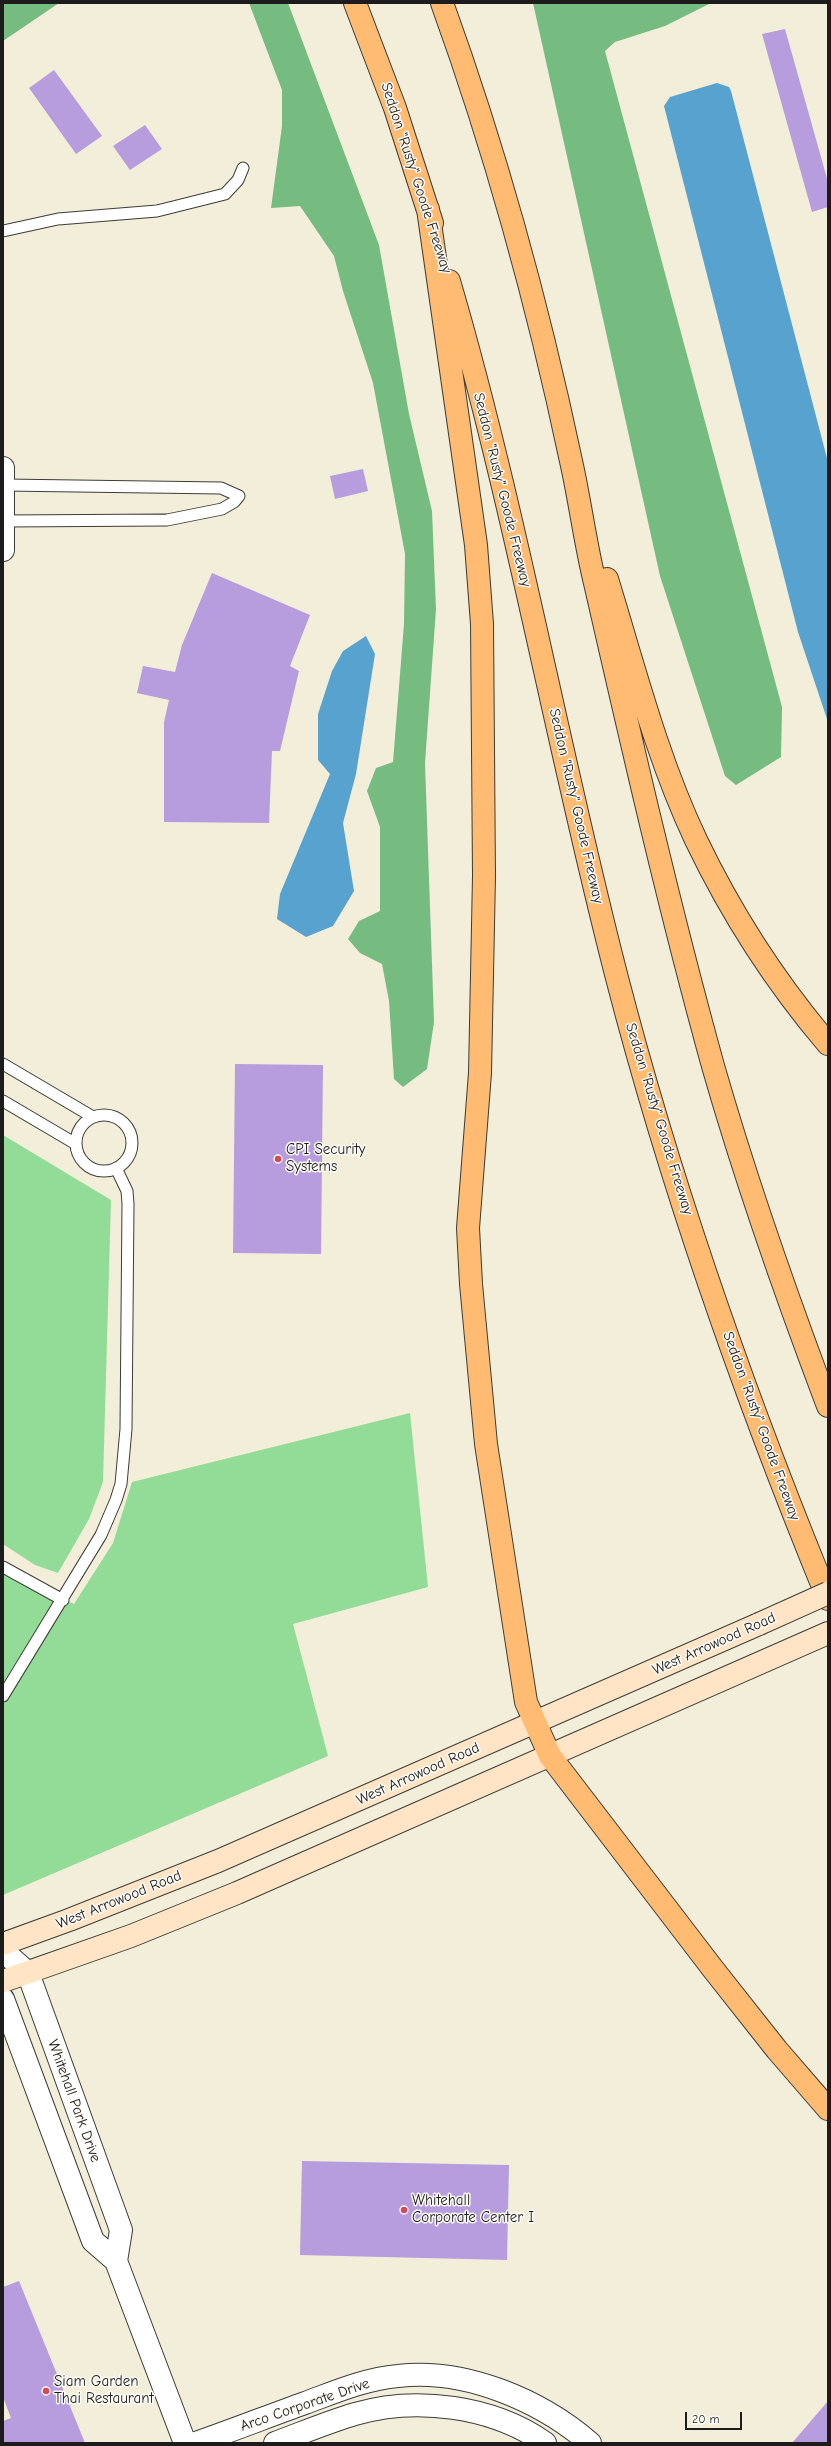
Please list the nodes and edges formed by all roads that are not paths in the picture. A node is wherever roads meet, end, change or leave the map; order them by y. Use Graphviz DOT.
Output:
graph roads {
  1 [pos="355,3"];
  2 [pos="442,3"];
  3 [pos="244,168"];
  4 [pos="428,209"];
  5 [pos="3,231"];
  6 [pos="571,462"];
  7 [pos="4,476"];
  8 [pos="4,521"];
  9 [pos="3,550"];
  10 [pos="828,1044"];
  11 [pos="3,1064"];
  12 [pos="3,1101"];
  13 [pos="93,1117"];
  14 [pos="76,1144"];
  15 [pos="116,1168"];
  16 [pos="828,1406"];
  17 [pos="3,1567"];
  18 [pos="828,1594"];
  19 [pos="828,1599"];
  20 [pos="63,1600"];
  21 [pos="828,1633"];
  22 [pos="3,1696"];
  23 [pos="534,1723"];
  24 [pos="550,1756"];
  25 [pos="3,1944"];
  26 [pos="3,1951"];
  27 [pos="28,1973"];
  28 [pos="3,1981"];
  29 [pos="3,1999"];
  30 [pos="828,2109"];
  31 [pos="116,2261"];
  32 [pos="185,2443"];
  33 [pos="196,2443"];
  34 [pos="275,2443"];
  35 [pos="544,2443"];
  36 [pos="590,2443"];
  1 -- 4 [label="highway, Seddon \"Rusty\" Goode Freeway"];
  2 -- 6 [label="highway"];
  3 -- 5 [label="lane"];
  4 -- 19 [label="highway, Seddon \"Rusty\" Goode Freeway"];
  4 -- 23 [label="highway"];
  6 -- 10 [label="highway"];
  6 -- 16 [label="highway"];
  7 -- 8 [label="street"];
  7 -- 8 [label="lane"];
  8 -- 9 [label="street"];
  11 -- 13 [label="lane"];
  12 -- 14 [label="lane"];
  13 -- 14 [label="lane"];
  13 -- 15 [label="lane"];
  14 -- 15 [label="lane"];
  15 -- 20 [label="lane"];
  17 -- 20 [label="lane"];
  18 -- 23 [label="main road, West Arrowood Road, bridge"];
  20 -- 22 [label="lane"];
  21 -- 24 [label="main road"];
  23 -- 24 [label="highway"];
  23 -- 25 [label="main road, West Arrowood Road"];
  24 -- 27 [label="main road"];
  24 -- 30 [label="highway"];
  26 -- 27 [label="street, Whitehall Park Drive"];
  27 -- 28 [label="main road"];
  27 -- 31 [label="street, Whitehall Park Drive"];
  29 -- 31 [label="street, Whitehall Park Drive"];
  31 -- 32 [label="street, Whitehall Park Drive"];
  33 -- 36 [label="street, Arco Corporate Drive"];
  34 -- 35 [label="street, Arco Corporate Drive"];
}
